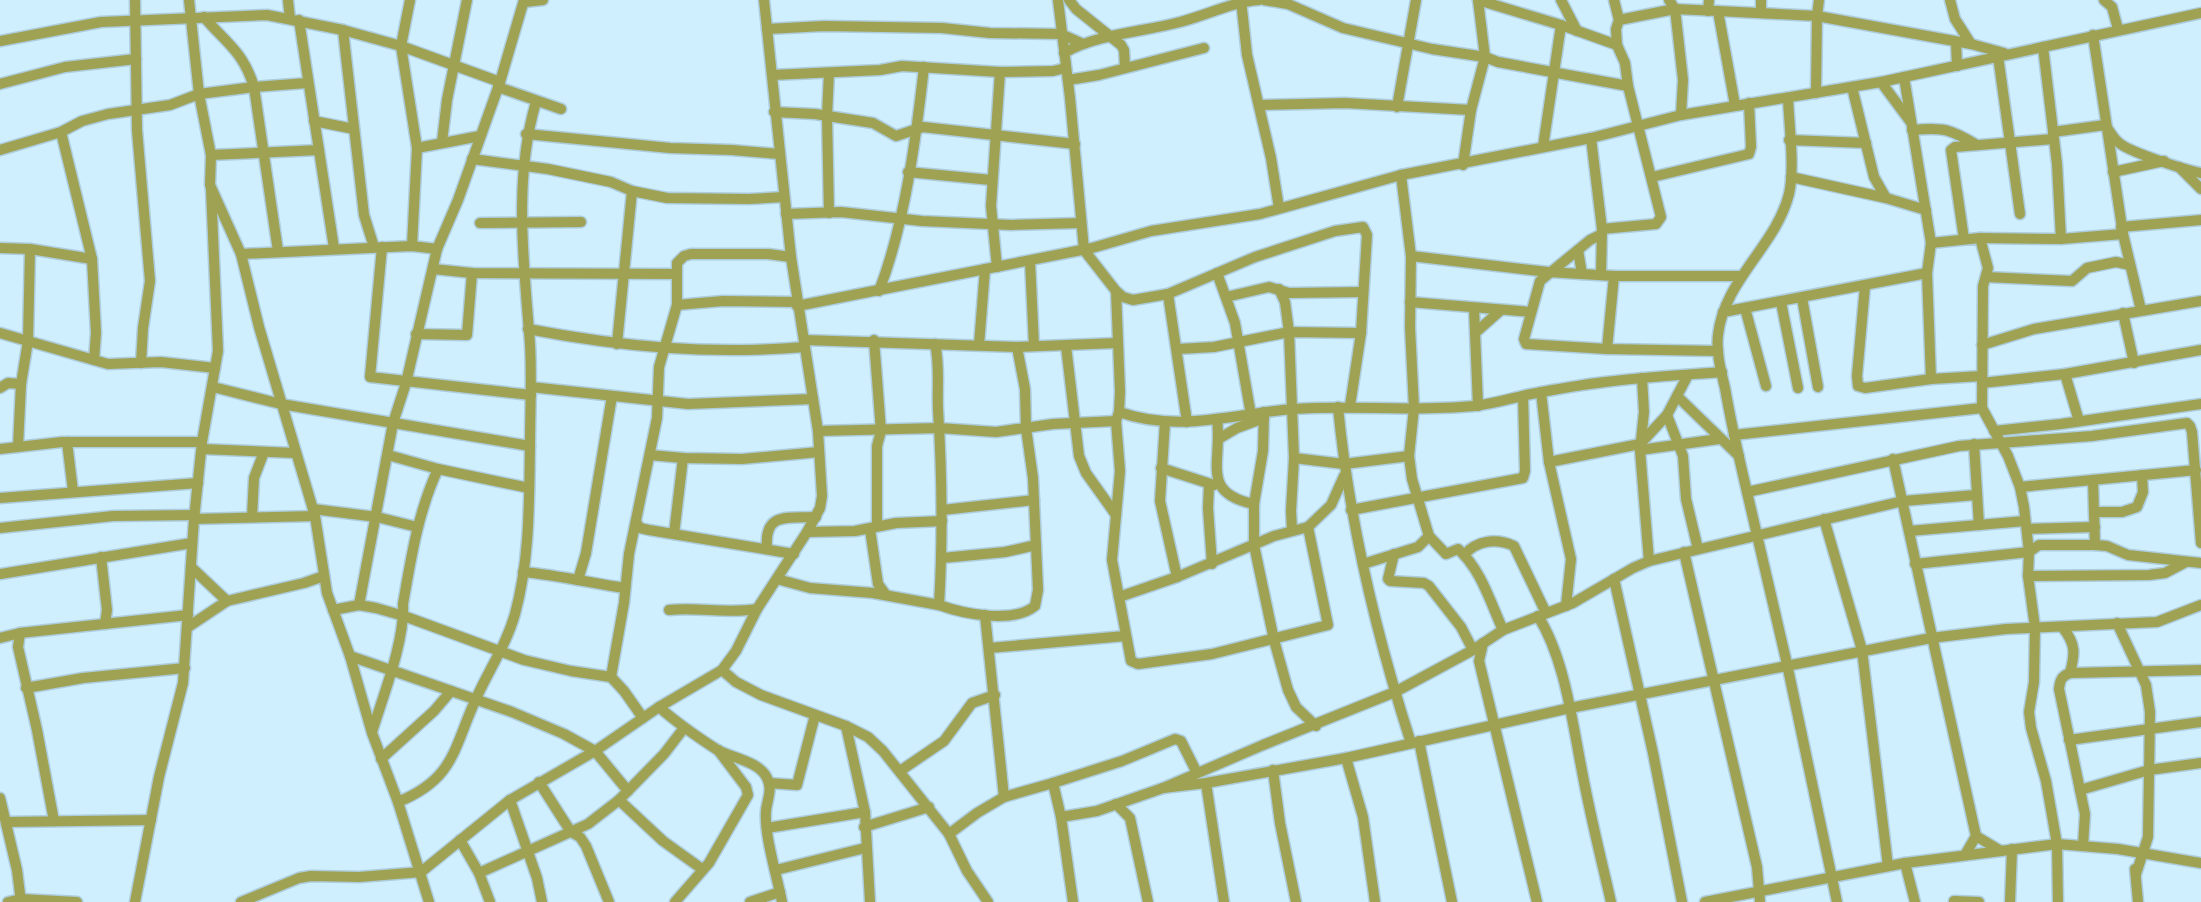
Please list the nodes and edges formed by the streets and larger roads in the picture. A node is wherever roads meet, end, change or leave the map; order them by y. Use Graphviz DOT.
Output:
graph roads {
  1 [pos="135,0"];
  2 [pos="189,0"];
  3 [pos="288,0"];
  4 [pos="410,0"];
  5 [pos="467,0"];
  6 [pos="543,0"];
  7 [pos="764,0"];
  8 [pos="1058,0"];
  9 [pos="1069,0"];
  10 [pos="1262,0"];
  11 [pos="1416,0"];
  12 [pos="1478,0"];
  13 [pos="1561,0"];
  14 [pos="1614,0"];
  15 [pos="1761,0"];
  16 [pos="1819,0"];
  17 [pos="2104,0"];
  18 [pos="525,1"];
  19 [pos="1241,1"];
  20 [pos="1672,5"];
  21 [pos="1712,7"];
  22 [pos="1953,7"];
  23 [pos="1761,12"];
  24 [pos="2201,13"];
  25 [pos="1817,16"];
  26 [pos="204,17"];
  27 [pos="192,18"];
  28 [pos="294,19"];
  29 [pos="135,22"];
  30 [pos="1561,25"];
  31 [pos="1618,25"];
  32 [pos="768,29"];
  33 [pos="2118,29"];
  34 [pos="343,30"];
  35 [pos="1577,31"];
  36 [pos="1061,34"];
  37 [pos="2092,35"];
  38 [pos="1112,38"];
  39 [pos="1603,39"];
  40 [pos="0,41"];
  41 [pos="1954,41"];
  42 [pos="1409,42"];
  43 [pos="1080,43"];
  44 [pos="1971,44"];
  45 [pos="1617,45"];
  46 [pos="401,46"];
  47 [pos="2043,47"];
  48 [pos="1204,48"];
  49 [pos="1064,53"];
  50 [pos="2002,55"];
  51 [pos="1485,57"];
  52 [pos="136,59"];
  53 [pos="454,64"];
  54 [pos="1957,66"];
  55 [pos="925,67"];
  56 [pos="1125,67"];
  57 [pos="1066,68"];
  58 [pos="1000,72"];
  59 [pos="1552,72"];
  60 [pos="829,73"];
  61 [pos="772,75"];
  62 [pos="1904,77"];
  63 [pos="1068,80"];
  64 [pos="1881,82"];
  65 [pos="307,83"];
  66 [pos="0,84"];
  67 [pos="499,85"];
  68 [pos="254,86"];
  69 [pos="1628,86"];
  70 [pos="1852,87"];
  71 [pos="1816,93"];
  72 [pos="199,94"];
  73 [pos="1788,98"];
  74 [pos="536,102"];
  75 [pos="1748,103"];
  76 [pos="1259,105"];
  77 [pos="1735,105"];
  78 [pos="1397,107"];
  79 [pos="136,109"];
  80 [pos="561,109"];
  81 [pos="1471,110"];
  82 [pos="774,111"];
  83 [pos="1681,115"];
  84 [pos="827,116"];
  85 [pos="314,121"];
  86 [pos="2105,125"];
  87 [pos="1639,126"];
  88 [pos="1911,126"];
  89 [pos="354,129"];
  90 [pos="917,130"];
  91 [pos="61,132"];
  92 [pos="526,134"];
  93 [pos="480,136"];
  94 [pos="994,136"];
  95 [pos="2053,136"];
  96 [pos="1591,138"];
  97 [pos="1789,140"];
  98 [pos="442,142"];
  99 [pos="1866,143"];
  100 [pos="1075,144"];
  101 [pos="2010,144"];
  102 [pos="1979,146"];
  103 [pos="1543,147"];
  104 [pos="417,148"];
  105 [pos="0,150"];
  106 [pos="319,150"];
  107 [pos="264,153"];
  108 [pos="779,154"];
  109 [pos="211,155"];
  110 [pos="472,159"];
  111 [pos="2164,161"];
  112 [pos="1464,165"];
  113 [pos="522,167"];
  114 [pos="2179,167"];
  115 [pos="2113,172"];
  116 [pos="908,173"];
  117 [pos="2201,173"];
  118 [pos="1401,176"];
  119 [pos="1652,177"];
  120 [pos="1791,177"];
  121 [pos="1874,177"];
  122 [pos="992,180"];
  123 [pos="211,185"];
  124 [pos="2201,189"];
  125 [pos="632,191"];
  126 [pos="1869,195"];
  127 [pos="785,197"];
  128 [pos="1886,198"];
  129 [pos="1279,208"];
  130 [pos="1926,211"];
  131 [pos="829,213"];
  132 [pos="786,214"];
  133 [pos="2020,214"];
  134 [pos="900,219"];
  135 [pos="2201,220"];
  136 [pos="523,222"];
  137 [pos="581,222"];
  138 [pos="991,222"];
  139 [pos="1081,222"];
  140 [pos="480,223"];
  141 [pos="2122,230"];
  142 [pos="1602,231"];
  143 [pos="1980,238"];
  144 [pos="1964,239"];
  145 [pos="2062,239"];
  146 [pos="1931,243"];
  147 [pos="412,246"];
  148 [pos="378,247"];
  149 [pos="0,248"];
  150 [pos="334,248"];
  151 [pos="437,249"];
  152 [pos="30,250"];
  153 [pos="1084,250"];
  154 [pos="1578,250"];
  155 [pos="278,251"];
  156 [pos="241,254"];
  157 [pos="791,257"];
  158 [pos="1411,257"];
  159 [pos="92,259"];
  160 [pos="1030,261"];
  161 [pos="2130,265"];
  162 [pos="997,267"];
  163 [pos="433,269"];
  164 [pos="985,269"];
  165 [pos="1548,272"];
  166 [pos="472,273"];
  167 [pos="523,273"];
  168 [pos="1217,273"];
  169 [pos="1927,273"];
  170 [pos="623,274"];
  171 [pos="676,274"];
  172 [pos="1582,274"];
  173 [pos="1601,275"];
  174 [pos="1614,276"];
  175 [pos="1741,276"];
  176 [pos="1986,277"];
  177 [pos="1865,286"];
  178 [pos="880,291"];
  179 [pos="1116,291"];
  180 [pos="1362,292"];
  181 [pos="1168,294"];
  182 [pos="1284,295"];
  183 [pos="1226,297"];
  184 [pos="1802,299"];
  185 [pos="2201,301"];
  186 [pos="1410,302"];
  187 [pos="1780,302"];
  188 [pos="797,304"];
  189 [pos="677,305"];
  190 [pos="1745,308"];
  191 [pos="1479,309"];
  192 [pos="1501,310"];
  193 [pos="2141,310"];
  194 [pos="1531,312"];
  195 [pos="1723,312"];
  196 [pos="2123,313"];
  197 [pos="1286,315"];
  198 [pos="528,329"];
  199 [pos="1308,331"];
  200 [pos="1289,332"];
  201 [pos="0,333"];
  202 [pos="1361,333"];
  203 [pos="1475,333"];
  204 [pos="416,334"];
  205 [pos="874,340"];
  206 [pos="28,341"];
  207 [pos="1117,343"];
  208 [pos="1239,343"];
  209 [pos="617,344"];
  210 [pos="805,344"];
  211 [pos="935,344"];
  212 [pos="953,344"];
  213 [pos="979,345"];
  214 [pos="1982,345"];
  215 [pos="1017,346"];
  216 [pos="1034,346"];
  217 [pos="1066,346"];
  218 [pos="665,349"];
  219 [pos="1178,349"];
  220 [pos="1607,349"];
  221 [pos="2201,350"];
  222 [pos="1718,351"];
  223 [pos="94,360"];
  224 [pos="939,361"];
  225 [pos="141,363"];
  226 [pos="2134,363"];
  227 [pos="215,368"];
  228 [pos="1722,372"];
  229 [pos="2065,374"];
  230 [pos="1688,375"];
  231 [pos="1642,378"];
  232 [pos="1931,379"];
  233 [pos="1982,380"];
  234 [pos="405,383"];
  235 [pos="21,384"];
  236 [pos="1766,386"];
  237 [pos="213,387"];
  238 [pos="1818,387"];
  239 [pos="0,388"];
  240 [pos="1798,388"];
  241 [pos="531,391"];
  242 [pos="1541,392"];
  243 [pos="612,396"];
  244 [pos="1523,396"];
  245 [pos="1677,396"];
  246 [pos="813,400"];
  247 [pos="658,401"];
  248 [pos="281,404"];
  249 [pos="2201,404"];
  250 [pos="1344,406"];
  251 [pos="1478,406"];
  252 [pos="1414,408"];
  253 [pos="1982,408"];
  254 [pos="1291,410"];
  255 [pos="1251,415"];
  256 [pos="1264,415"];
  257 [pos="1667,415"];
  258 [pos="1118,417"];
  259 [pos="1217,419"];
  260 [pos="2079,421"];
  261 [pos="1165,422"];
  262 [pos="1187,422"];
  263 [pos="393,423"];
  264 [pos="1075,423"];
  265 [pos="939,428"];
  266 [pos="1026,428"];
  267 [pos="1994,430"];
  268 [pos="881,431"];
  269 [pos="818,432"];
  270 [pos="1734,435"];
  271 [pos="1220,438"];
  272 [pos="1719,439"];
  273 [pos="67,442"];
  274 [pos="2000,442"];
  275 [pos="1974,444"];
  276 [pos="202,445"];
  277 [pos="530,446"];
  278 [pos="1679,446"];
  279 [pos="18,447"];
  280 [pos="1640,447"];
  281 [pos="0,449"];
  282 [pos="264,452"];
  283 [pos="820,452"];
  284 [pos="295,453"];
  285 [pos="388,455"];
  286 [pos="650,455"];
  287 [pos="1409,456"];
  288 [pos="1739,456"];
  289 [pos="683,458"];
  290 [pos="1294,458"];
  291 [pos="1893,459"];
  292 [pos="1549,462"];
  293 [pos="1161,468"];
  294 [pos="438,469"];
  295 [pos="1345,469"];
  296 [pos="2142,475"];
  297 [pos="2198,475"];
  298 [pos="2093,480"];
  299 [pos="198,484"];
  300 [pos="1214,485"];
  301 [pos="2020,487"];
  302 [pos="529,488"];
  303 [pos="2199,490"];
  304 [pos="73,491"];
  305 [pos="1746,492"];
  306 [pos="1976,495"];
  307 [pos="0,498"];
  308 [pos="1418,499"];
  309 [pos="1034,500"];
  310 [pos="1903,501"];
  311 [pos="1254,504"];
  312 [pos="1331,505"];
  313 [pos="1350,505"];
  314 [pos="314,512"];
  315 [pos="2094,512"];
  316 [pos="942,515"];
  317 [pos="1115,515"];
  318 [pos="195,517"];
  319 [pos="252,517"];
  320 [pos="376,517"];
  321 [pos="816,517"];
  322 [pos="1824,519"];
  323 [pos="636,522"];
  324 [pos="1979,525"];
  325 [pos="2026,525"];
  326 [pos="417,527"];
  327 [pos="1308,527"];
  328 [pos="2095,527"];
  329 [pos="0,528"];
  330 [pos="873,528"];
  331 [pos="1292,530"];
  332 [pos="654,531"];
  333 [pos="1909,531"];
  334 [pos="807,532"];
  335 [pos="674,534"];
  336 [pos="1429,536"];
  337 [pos="1757,536"];
  338 [pos="192,543"];
  339 [pos="633,543"];
  340 [pos="2201,543"];
  341 [pos="1036,545"];
  342 [pos="1254,545"];
  343 [pos="2095,545"];
  344 [pos="767,548"];
  345 [pos="1698,549"];
  346 [pos="1684,552"];
  347 [pos="2029,552"];
  348 [pos="794,554"];
  349 [pos="1394,554"];
  350 [pos="1464,555"];
  351 [pos="102,558"];
  352 [pos="942,558"];
  353 [pos="1649,561"];
  354 [pos="2186,562"];
  355 [pos="1212,564"];
  356 [pos="1363,564"];
  357 [pos="2201,564"];
  358 [pos="1916,565"];
  359 [pos="191,567"];
  360 [pos="523,572"];
  361 [pos="0,574"];
  362 [pos="324,576"];
  363 [pos="2028,576"];
  364 [pos="1177,577"];
  365 [pos="777,579"];
  366 [pos="1614,579"];
  367 [pos="578,580"];
  368 [pos="625,588"];
  369 [pos="876,588"];
  370 [pos="1119,597"];
  371 [pos="227,601"];
  372 [pos="359,605"];
  373 [pos="939,605"];
  374 [pos="2201,606"];
  375 [pos="757,609"];
  376 [pos="333,610"];
  377 [pos="669,610"];
  378 [pos="1552,611"];
  379 [pos="188,615"];
  380 [pos="985,615"];
  381 [pos="404,616"];
  382 [pos="2117,622"];
  383 [pos="105,624"];
  384 [pos="188,627"];
  385 [pos="2035,627"];
  386 [pos="2063,628"];
  387 [pos="1503,630"];
  388 [pos="20,633"];
  389 [pos="1548,633"];
  390 [pos="1125,636"];
  391 [pos="1,638"];
  392 [pos="1931,638"];
  393 [pos="1274,640"];
  394 [pos="1483,643"];
  395 [pos="18,647"];
  396 [pos="989,648"];
  397 [pos="1862,650"];
  398 [pos="1471,651"];
  399 [pos="502,652"];
  400 [pos="350,656"];
  401 [pos="1479,661"];
  402 [pos="1787,664"];
  403 [pos="185,668"];
  404 [pos="391,670"];
  405 [pos="722,670"];
  406 [pos="2201,670"];
  407 [pos="2139,671"];
  408 [pos="2070,673"];
  409 [pos="611,677"];
  410 [pos="1714,681"];
  411 [pos="26,688"];
  412 [pos="451,691"];
  413 [pos="1395,692"];
  414 [pos="1638,694"];
  415 [pos="995,695"];
  416 [pos="475,700"];
  417 [pos="659,707"];
  418 [pos="1570,708"];
  419 [pos="815,715"];
  420 [pos="643,718"];
  421 [pos="2201,722"];
  422 [pos="1495,724"];
  423 [pos="846,726"];
  424 [pos="1316,726"];
  425 [pos="684,728"];
  426 [pos="2150,729"];
  427 [pos="372,733"];
  428 [pos="2069,740"];
  429 [pos="1415,742"];
  430 [pos="718,750"];
  431 [pos="595,751"];
  432 [pos="1346,758"];
  433 [pos="382,759"];
  434 [pos="2201,763"];
  435 [pos="1273,770"];
  436 [pos="2149,770"];
  437 [pos="900,771"];
  438 [pos="1197,773"];
  439 [pos="539,782"];
  440 [pos="769,783"];
  441 [pos="1053,783"];
  442 [pos="1206,783"];
  443 [pos="1163,788"];
  444 [pos="2080,790"];
  445 [pos="628,791"];
  446 [pos="1142,795"];
  447 [pos="1004,797"];
  448 [pos="0,799"];
  449 [pos="510,800"];
  450 [pos="619,800"];
  451 [pos="398,802"];
  452 [pos="1116,804"];
  453 [pos="929,807"];
  454 [pos="865,813"];
  455 [pos="1061,817"];
  456 [pos="1130,818"];
  457 [pos="151,820"];
  458 [pos="54,821"];
  459 [pos="6,822"];
  460 [pos="864,827"];
  461 [pos="767,828"];
  462 [pos="571,832"];
  463 [pos="949,834"];
  464 [pos="1976,836"];
  465 [pos="460,840"];
  466 [pos="2057,844"];
  467 [pos="2083,846"];
  468 [pos="12,848"];
  469 [pos="865,848"];
  470 [pos="528,849"];
  471 [pos="2012,849"];
  472 [pos="2001,851"];
  473 [pos="2131,851"];
  474 [pos="0,852"];
  475 [pos="2144,853"];
  476 [pos="1965,855"];
  477 [pos="1905,863"];
  478 [pos="2201,863"];
  479 [pos="1888,866"];
  480 [pos="702,869"];
  481 [pos="776,870"];
  482 [pos="421,872"];
  483 [pos="479,873"];
  484 [pos="2136,874"];
  485 [pos="1833,878"];
  486 [pos="686,891"];
  487 [pos="781,897"];
  488 [pos="1759,897"];
  489 [pos="985,900"];
  490 [pos="21,901"];
  491 [pos="1954,901"];
  492 [pos="8,902"];
  493 [pos="77,902"];
  494 [pos="135,902"];
  495 [pos="241,902"];
  496 [pos="429,902"];
  497 [pos="490,902"];
  498 [pos="542,902"];
  499 [pos="609,902"];
  500 [pos="675,902"];
  501 [pos="692,902"];
  502 [pos="750,902"];
  503 [pos="870,902"];
  504 [pos="1073,902"];
  505 [pos="1148,902"];
  506 [pos="1224,902"];
  507 [pos="1296,902"];
  508 [pos="1375,902"];
  509 [pos="1452,902"];
  510 [pos="1536,902"];
  511 [pos="1611,902"];
  512 [pos="1682,902"];
  513 [pos="1705,902"];
  514 [pos="1838,902"];
  515 [pos="1915,902"];
  516 [pos="1979,902"];
  517 [pos="2010,902"];
  518 [pos="2058,902"];
  519 [pos="2138,902"];
  1 -- 29 [label="street"];
  2 -- 27 [label="street"];
  3 -- 28 [label="street"];
  4 -- 46 [label="street"];
  5 -- 53 [label="street"];
  6 -- 18 [label="street"];
  7 -- 32 [label="street"];
  8 -- 36 [label="street"];
  9 -- 38 [label="street"];
  10 -- 19 [label="street"];
  10 -- 42 [label="street"];
  11 -- 42 [label="street"];
  12 -- 30 [label="street"];
  12 -- 51 [label="street"];
  13 -- 35 [label="street"];
  14 -- 31 [label="street"];
  15 -- 23 [label="street"];
  16 -- 25 [label="street"];
  17 -- 33 [label="street"];
  18 -- 67 [label="street"];
  19 -- 38 [label="street"];
  19 -- 76 [label="street"];
  20 -- 21 [label="street"];
  20 -- 31 [label="street"];
  20 -- 83 [label="street"];
  21 -- 23 [label="street"];
  21 -- 77 [label="street"];
  22 -- 41 [label="street"];
  22 -- 44 [label="street"];
  23 -- 25 [label="street"];
  24 -- 33 [label="street"];
  25 -- 41 [label="street"];
  25 -- 71 [label="street"];
  26 -- 27 [label="street"];
  26 -- 28 [label="street"];
  26 -- 68 [label="street"];
  27 -- 29 [label="street"];
  27 -- 72 [label="street"];
  28 -- 34 [label="street"];
  28 -- 65 [label="street"];
  29 -- 40 [label="street"];
  29 -- 52 [label="street"];
  30 -- 35 [label="street"];
  30 -- 59 [label="street"];
  31 -- 39 [label="street"];
  31 -- 45 [label="street"];
  32 -- 36 [label="street"];
  32 -- 61 [label="street"];
  33 -- 37 [label="street"];
  34 -- 46 [label="street"];
  34 -- 89 [label="street"];
  35 -- 39 [label="street"];
  36 -- 43 [label="street"];
  36 -- 49 [label="street"];
  37 -- 47 [label="street"];
  37 -- 86 [label="street"];
  38 -- 43 [label="street"];
  38 -- 56 [label="street"];
  39 -- 45 [label="street"];
  41 -- 44 [label="street"];
  41 -- 54 [label="street"];
  42 -- 51 [label="street"];
  42 -- 78 [label="street"];
  43 -- 49 [label="street"];
  44 -- 50 [label="street"];
  45 -- 69 [label="street"];
  46 -- 53 [label="street"];
  46 -- 104 [label="street"];
  47 -- 50 [label="street"];
  47 -- 95 [label="street"];
  48 -- 56 [label="street"];
  49 -- 57 [label="street"];
  50 -- 54 [label="street"];
  50 -- 101 [label="street"];
  51 -- 59 [label="street"];
  51 -- 81 [label="street"];
  52 -- 66 [label="street"];
  52 -- 79 [label="street"];
  53 -- 67 [label="street"];
  53 -- 98 [label="street"];
  54 -- 62 [label="street"];
  55 -- 58 [label="street"];
  55 -- 60 [label="street"];
  55 -- 90 [label="street"];
  56 -- 63 [label="street"];
  57 -- 58 [label="street"];
  57 -- 63 [label="street"];
  58 -- 94 [label="street"];
  59 -- 69 [label="street"];
  59 -- 103 [label="street"];
  60 -- 61 [label="street"];
  60 -- 84 [label="street"];
  61 -- 82 [label="street"];
  62 -- 64 [label="street"];
  62 -- 88 [label="street"];
  63 -- 100 [label="street"];
  64 -- 70 [label="street"];
  64 -- 88 [label="street"];
  65 -- 68 [label="street"];
  65 -- 85 [label="street"];
  67 -- 74 [label="street"];
  67 -- 93 [label="street"];
  68 -- 72 [label="street"];
  68 -- 107 [label="street"];
  69 -- 87 [label="street"];
  70 -- 71 [label="street"];
  70 -- 99 [label="street"];
  71 -- 73 [label="street"];
  72 -- 79 [label="street"];
  72 -- 109 [label="street"];
  73 -- 75 [label="street"];
  73 -- 97 [label="street"];
  74 -- 80 [label="street"];
  74 -- 92 [label="street"];
  75 -- 77 [label="street"];
  75 -- 119 [label="street"];
  76 -- 78 [label="street"];
  76 -- 129 [label="street"];
  77 -- 83 [label="street"];
  78 -- 81 [label="street"];
  79 -- 91 [label="street"];
  79 -- 225 [label="street"];
  81 -- 112 [label="street"];
  82 -- 84 [label="street"];
  82 -- 108 [label="street"];
  83 -- 87 [label="street"];
  84 -- 90 [label="street"];
  84 -- 131 [label="street"];
  85 -- 89 [label="street"];
  85 -- 106 [label="street"];
  86 -- 95 [label="street"];
  86 -- 111 [label="street"];
  86 -- 115 [label="street"];
  87 -- 96 [label="street"];
  87 -- 119 [label="street"];
  88 -- 102 [label="street"];
  88 -- 130 [label="street"];
  89 -- 148 [label="street"];
  90 -- 94 [label="street"];
  90 -- 116 [label="street"];
  91 -- 105 [label="street"];
  91 -- 159 [label="street"];
  92 -- 108 [label="street"];
  92 -- 113 [label="street"];
  93 -- 98 [label="street"];
  93 -- 110 [label="street"];
  94 -- 100 [label="street"];
  94 -- 122 [label="street"];
  95 -- 101 [label="street"];
  95 -- 145 [label="street"];
  96 -- 103 [label="street"];
  96 -- 142 [label="street"];
  97 -- 99 [label="street"];
  97 -- 120 [label="street"];
  98 -- 104 [label="street"];
  99 -- 121 [label="street"];
  100 -- 139 [label="street"];
  101 -- 102 [label="street"];
  101 -- 133 [label="street"];
  102 -- 144 [label="street"];
  103 -- 112 [label="street"];
  104 -- 147 [label="street"];
  106 -- 107 [label="street"];
  106 -- 150 [label="street"];
  107 -- 109 [label="street"];
  107 -- 155 [label="street"];
  108 -- 127 [label="street"];
  109 -- 123 [label="street"];
  110 -- 113 [label="street"];
  110 -- 151 [label="street"];
  111 -- 114 [label="street"];
  111 -- 115 [label="street"];
  112 -- 118 [label="street"];
  113 -- 125 [label="street"];
  113 -- 136 [label="street"];
  114 -- 117 [label="street"];
  114 -- 124 [label="street"];
  115 -- 141 [label="street"];
  116 -- 122 [label="street"];
  116 -- 134 [label="street"];
  118 -- 129 [label="street"];
  118 -- 158 [label="street"];
  119 -- 142 [label="street"];
  120 -- 126 [label="street"];
  120 -- 175 [label="street"];
  121 -- 126 [label="street"];
  121 -- 128 [label="street"];
  122 -- 138 [label="street"];
  123 -- 156 [label="street"];
  123 -- 227 [label="street"];
  125 -- 127 [label="street"];
  125 -- 170 [label="street"];
  126 -- 128 [label="street"];
  127 -- 132 [label="street"];
  128 -- 130 [label="street"];
  129 -- 153 [label="street"];
  130 -- 146 [label="street"];
  131 -- 132 [label="street"];
  131 -- 134 [label="street"];
  132 -- 157 [label="street"];
  134 -- 138 [label="street"];
  134 -- 178 [label="street"];
  135 -- 141 [label="street"];
  136 -- 137 [label="street"];
  136 -- 140 [label="street"];
  136 -- 167 [label="street"];
  138 -- 139 [label="street"];
  138 -- 162 [label="street"];
  139 -- 153 [label="street"];
  141 -- 145 [label="street"];
  141 -- 161 [label="street"];
  142 -- 154 [label="street"];
  142 -- 173 [label="street"];
  143 -- 144 [label="street"];
  143 -- 145 [label="street"];
  143 -- 176 [label="street"];
  144 -- 146 [label="street"];
  146 -- 169 [label="street"];
  147 -- 148 [label="street"];
  147 -- 151 [label="street"];
  148 -- 150 [label="street"];
  148 -- 234 [label="street"];
  149 -- 152 [label="street"];
  150 -- 155 [label="street"];
  151 -- 163 [label="street"];
  152 -- 159 [label="street"];
  152 -- 206 [label="street"];
  153 -- 160 [label="street"];
  153 -- 179 [label="street"];
  154 -- 165 [label="street"];
  154 -- 172 [label="street"];
  155 -- 156 [label="street"];
  156 -- 248 [label="street"];
  157 -- 171 [label="street"];
  157 -- 188 [label="street"];
  158 -- 165 [label="street"];
  158 -- 186 [label="street"];
  159 -- 223 [label="street"];
  160 -- 162 [label="street"];
  160 -- 216 [label="street"];
  161 -- 176 [label="street"];
  161 -- 193 [label="street"];
  162 -- 164 [label="street"];
  163 -- 166 [label="street"];
  163 -- 204 [label="street"];
  164 -- 178 [label="street"];
  164 -- 213 [label="street"];
  165 -- 172 [label="street"];
  165 -- 194 [label="street"];
  166 -- 167 [label="street"];
  166 -- 204 [label="street"];
  167 -- 170 [label="street"];
  167 -- 198 [label="street"];
  168 -- 180 [label="street"];
  168 -- 181 [label="street"];
  168 -- 183 [label="street"];
  169 -- 177 [label="street"];
  169 -- 232 [label="street"];
  170 -- 171 [label="street"];
  170 -- 209 [label="street"];
  171 -- 189 [label="street"];
  172 -- 173 [label="street"];
  173 -- 174 [label="street"];
  174 -- 175 [label="street"];
  174 -- 220 [label="street"];
  175 -- 195 [label="street"];
  176 -- 214 [label="street"];
  177 -- 184 [label="street"];
  177 -- 232 [label="street"];
  178 -- 188 [label="street"];
  179 -- 181 [label="street"];
  179 -- 207 [label="street"];
  180 -- 182 [label="street"];
  180 -- 202 [label="street"];
  181 -- 219 [label="street"];
  182 -- 183 [label="street"];
  182 -- 197 [label="street"];
  183 -- 208 [label="street"];
  184 -- 187 [label="street"];
  184 -- 238 [label="street"];
  185 -- 193 [label="street"];
  186 -- 191 [label="street"];
  186 -- 252 [label="street"];
  187 -- 190 [label="street"];
  187 -- 240 [label="street"];
  188 -- 189 [label="street"];
  188 -- 210 [label="street"];
  189 -- 218 [label="street"];
  190 -- 195 [label="street"];
  190 -- 236 [label="street"];
  191 -- 192 [label="street"];
  191 -- 203 [label="street"];
  192 -- 194 [label="street"];
  192 -- 203 [label="street"];
  193 -- 196 [label="street"];
  194 -- 220 [label="street"];
  195 -- 222 [label="street"];
  196 -- 214 [label="street"];
  196 -- 226 [label="street"];
  197 -- 199 [label="street"];
  197 -- 200 [label="street"];
  198 -- 209 [label="street"];
  198 -- 241 [label="street"];
  199 -- 200 [label="street"];
  199 -- 202 [label="street"];
  200 -- 208 [label="street"];
  200 -- 254 [label="street"];
  201 -- 206 [label="street"];
  202 -- 250 [label="street"];
  203 -- 251 [label="street"];
  204 -- 234 [label="street"];
  205 -- 210 [label="street"];
  205 -- 211 [label="street"];
  205 -- 268 [label="street"];
  206 -- 223 [label="street"];
  206 -- 235 [label="street"];
  207 -- 217 [label="street"];
  207 -- 258 [label="street"];
  208 -- 219 [label="street"];
  208 -- 255 [label="street"];
  209 -- 218 [label="street"];
  210 -- 218 [label="street"];
  210 -- 246 [label="street"];
  211 -- 212 [label="street"];
  211 -- 224 [label="street"];
  212 -- 213 [label="street"];
  212 -- 224 [label="street"];
  213 -- 215 [label="street"];
  214 -- 233 [label="street"];
  215 -- 216 [label="street"];
  215 -- 266 [label="street"];
  216 -- 217 [label="street"];
  217 -- 264 [label="street"];
  218 -- 247 [label="street"];
  219 -- 262 [label="street"];
  220 -- 222 [label="street"];
  221 -- 226 [label="street"];
  222 -- 228 [label="street"];
  223 -- 225 [label="street"];
  224 -- 265 [label="street"];
  225 -- 227 [label="street"];
  226 -- 229 [label="street"];
  227 -- 237 [label="street"];
  228 -- 230 [label="street"];
  228 -- 270 [label="street"];
  229 -- 233 [label="street"];
  229 -- 260 [label="street"];
  230 -- 231 [label="street"];
  230 -- 245 [label="street"];
  231 -- 242 [label="street"];
  231 -- 280 [label="street"];
  232 -- 233 [label="street"];
  233 -- 253 [label="street"];
  234 -- 241 [label="street"];
  234 -- 263 [label="street"];
  235 -- 239 [label="street"];
  235 -- 279 [label="street"];
  237 -- 248 [label="street"];
  237 -- 276 [label="street"];
  241 -- 243 [label="street"];
  241 -- 277 [label="street"];
  242 -- 244 [label="street"];
  242 -- 292 [label="street"];
  243 -- 247 [label="street"];
  243 -- 367 [label="street"];
  244 -- 251 [label="street"];
  244 -- 308 [label="street"];
  245 -- 257 [label="street"];
  245 -- 272 [label="street"];
  246 -- 247 [label="street"];
  246 -- 269 [label="street"];
  247 -- 286 [label="street"];
  248 -- 263 [label="street"];
  248 -- 284 [label="street"];
  249 -- 260 [label="street"];
  250 -- 252 [label="street"];
  250 -- 254 [label="street"];
  250 -- 295 [label="street"];
  251 -- 252 [label="street"];
  252 -- 287 [label="street"];
  253 -- 267 [label="street"];
  253 -- 270 [label="street"];
  254 -- 256 [label="street"];
  254 -- 290 [label="street"];
  255 -- 256 [label="street"];
  255 -- 259 [label="street"];
  256 -- 271 [label="street"];
  256 -- 311 [label="street"];
  257 -- 278 [label="street"];
  257 -- 280 [label="street"];
  258 -- 261 [label="street"];
  258 -- 264 [label="street"];
  258 -- 317 [label="street"];
  259 -- 262 [label="street"];
  259 -- 271 [label="street"];
  260 -- 267 [label="street"];
  261 -- 262 [label="street"];
  261 -- 293 [label="street"];
  263 -- 277 [label="street"];
  263 -- 285 [label="street"];
  264 -- 266 [label="street"];
  264 -- 317 [label="street"];
  265 -- 266 [label="street"];
  265 -- 268 [label="street"];
  265 -- 316 [label="street"];
  266 -- 309 [label="street"];
  267 -- 274 [label="street"];
  268 -- 269 [label="street"];
  268 -- 330 [label="street"];
  269 -- 283 [label="street"];
  270 -- 288 [label="street"];
  271 -- 300 [label="street"];
  272 -- 278 [label="street"];
  272 -- 288 [label="street"];
  273 -- 276 [label="street"];
  273 -- 279 [label="street"];
  273 -- 304 [label="street"];
  274 -- 275 [label="street"];
  274 -- 297 [label="street"];
  274 -- 301 [label="street"];
  275 -- 291 [label="street"];
  275 -- 306 [label="street"];
  276 -- 282 [label="street"];
  276 -- 299 [label="street"];
  277 -- 302 [label="street"];
  278 -- 280 [label="street"];
  278 -- 345 [label="street"];
  279 -- 281 [label="street"];
  280 -- 292 [label="street"];
  280 -- 353 [label="street"];
  282 -- 284 [label="street"];
  282 -- 319 [label="street"];
  283 -- 289 [label="street"];
  283 -- 321 [label="street"];
  284 -- 314 [label="street"];
  285 -- 294 [label="street"];
  285 -- 320 [label="street"];
  286 -- 289 [label="street"];
  286 -- 323 [label="street"];
  287 -- 295 [label="street"];
  287 -- 308 [label="street"];
  288 -- 305 [label="street"];
  289 -- 335 [label="street"];
  290 -- 295 [label="street"];
  290 -- 331 [label="street"];
  291 -- 305 [label="street"];
  291 -- 310 [label="street"];
  292 -- 378 [label="street"];
  293 -- 300 [label="street"];
  293 -- 364 [label="street"];
  294 -- 302 [label="street"];
  294 -- 326 [label="street"];
  295 -- 312 [label="street"];
  295 -- 313 [label="street"];
  296 -- 297 [label="street"];
  296 -- 298 [label="street"];
  296 -- 315 [label="street"];
  297 -- 303 [label="street"];
  298 -- 301 [label="street"];
  298 -- 315 [label="street"];
  299 -- 304 [label="street"];
  299 -- 318 [label="street"];
  300 -- 311 [label="street"];
  300 -- 355 [label="street"];
  301 -- 325 [label="street"];
  302 -- 360 [label="street"];
  303 -- 340 [label="street"];
  304 -- 307 [label="street"];
  305 -- 337 [label="street"];
  306 -- 310 [label="street"];
  306 -- 324 [label="street"];
  308 -- 313 [label="street"];
  308 -- 336 [label="street"];
  309 -- 316 [label="street"];
  309 -- 341 [label="street"];
  310 -- 322 [label="street"];
  310 -- 333 [label="street"];
  311 -- 342 [label="street"];
  312 -- 313 [label="street"];
  312 -- 327 [label="street"];
  313 -- 356 [label="street"];
  314 -- 319 [label="street"];
  314 -- 320 [label="street"];
  314 -- 362 [label="street"];
  315 -- 328 [label="street"];
  316 -- 330 [label="street"];
  316 -- 352 [label="street"];
  317 -- 370 [label="street"];
  318 -- 319 [label="street"];
  318 -- 329 [label="street"];
  318 -- 338 [label="street"];
  320 -- 326 [label="street"];
  320 -- 372 [label="street"];
  321 -- 334 [label="street"];
  321 -- 344 [label="street"];
  322 -- 337 [label="street"];
  322 -- 397 [label="street"];
  323 -- 332 [label="street"];
  323 -- 339 [label="street"];
  324 -- 325 [label="street"];
  324 -- 333 [label="street"];
  325 -- 328 [label="street"];
  325 -- 347 [label="street"];
  326 -- 381 [label="street"];
  327 -- 331 [label="street"];
  327 -- 393 [label="street"];
  328 -- 343 [label="street"];
  330 -- 334 [label="street"];
  330 -- 369 [label="street"];
  331 -- 342 [label="street"];
  332 -- 335 [label="street"];
  332 -- 339 [label="street"];
  333 -- 358 [label="street"];
  334 -- 348 [label="street"];
  335 -- 344 [label="street"];
  336 -- 349 [label="street"];
  336 -- 350 [label="street"];
  337 -- 345 [label="street"];
  337 -- 402 [label="street"];
  338 -- 351 [label="street"];
  338 -- 359 [label="street"];
  339 -- 368 [label="street"];
  341 -- 352 [label="street"];
  341 -- 380 [label="street"];
  342 -- 355 [label="street"];
  342 -- 393 [label="street"];
  343 -- 347 [label="street"];
  343 -- 354 [label="street"];
  344 -- 348 [label="street"];
  345 -- 346 [label="street"];
  346 -- 353 [label="street"];
  346 -- 410 [label="street"];
  347 -- 358 [label="street"];
  347 -- 363 [label="street"];
  348 -- 365 [label="street"];
  349 -- 356 [label="street"];
  349 -- 398 [label="street"];
  350 -- 378 [label="street"];
  350 -- 387 [label="street"];
  351 -- 361 [label="street"];
  351 -- 383 [label="street"];
  352 -- 373 [label="street"];
  353 -- 366 [label="street"];
  354 -- 357 [label="street"];
  354 -- 363 [label="street"];
  355 -- 364 [label="street"];
  356 -- 413 [label="street"];
  358 -- 392 [label="street"];
  359 -- 371 [label="street"];
  359 -- 379 [label="street"];
  360 -- 367 [label="street"];
  360 -- 399 [label="street"];
  362 -- 371 [label="street"];
  362 -- 376 [label="street"];
  363 -- 385 [label="street"];
  364 -- 370 [label="street"];
  365 -- 369 [label="street"];
  365 -- 375 [label="street"];
  366 -- 378 [label="street"];
  366 -- 414 [label="street"];
  367 -- 368 [label="street"];
  368 -- 409 [label="street"];
  369 -- 373 [label="street"];
  370 -- 390 [label="street"];
  371 -- 384 [label="street"];
  372 -- 376 [label="street"];
  372 -- 381 [label="street"];
  373 -- 380 [label="street"];
  374 -- 382 [label="street"];
  375 -- 377 [label="street"];
  375 -- 405 [label="street"];
  376 -- 400 [label="street"];
  378 -- 387 [label="street"];
  378 -- 389 [label="street"];
  378 -- 389 [label="street"];
  379 -- 383 [label="street"];
  379 -- 384 [label="street"];
  380 -- 396 [label="street"];
  381 -- 399 [label="street"];
  381 -- 404 [label="street"];
  382 -- 386 [label="street"];
  382 -- 407 [label="street"];
  383 -- 388 [label="street"];
  384 -- 403 [label="street"];
  385 -- 386 [label="street"];
  385 -- 392 [label="street"];
  385 -- 466 [label="street"];
  386 -- 408 [label="street"];
  387 -- 394 [label="street"];
  388 -- 391 [label="street"];
  388 -- 395 [label="street"];
  389 -- 418 [label="street"];
  390 -- 393 [label="street"];
  390 -- 396 [label="street"];
  391 -- 395 [label="street"];
  392 -- 397 [label="street"];
  392 -- 464 [label="street"];
  393 -- 424 [label="street"];
  394 -- 398 [label="street"];
  394 -- 401 [label="street"];
  395 -- 411 [label="street"];
  396 -- 415 [label="street"];
  397 -- 402 [label="street"];
  397 -- 479 [label="street"];
  398 -- 401 [label="street"];
  398 -- 413 [label="street"];
  399 -- 409 [label="street"];
  399 -- 416 [label="street"];
  400 -- 404 [label="street"];
  400 -- 427 [label="street"];
  401 -- 422 [label="street"];
  402 -- 410 [label="street"];
  402 -- 485 [label="street"];
  403 -- 411 [label="street"];
  403 -- 457 [label="street"];
  404 -- 412 [label="street"];
  404 -- 427 [label="street"];
  405 -- 417 [label="street"];
  405 -- 419 [label="street"];
  406 -- 407 [label="street"];
  407 -- 408 [label="street"];
  407 -- 426 [label="street"];
  408 -- 428 [label="street"];
  409 -- 420 [label="street"];
  410 -- 414 [label="street"];
  410 -- 488 [label="street"];
  411 -- 458 [label="street"];
  412 -- 416 [label="street"];
  412 -- 433 [label="street"];
  413 -- 424 [label="street"];
  413 -- 429 [label="street"];
  414 -- 418 [label="street"];
  414 -- 512 [label="street"];
  415 -- 437 [label="street"];
  415 -- 447 [label="street"];
  416 -- 431 [label="street"];
  416 -- 451 [label="street"];
  417 -- 420 [label="street"];
  417 -- 425 [label="street"];
  418 -- 422 [label="street"];
  418 -- 511 [label="street"];
  419 -- 423 [label="street"];
  419 -- 440 [label="street"];
  420 -- 431 [label="street"];
  421 -- 426 [label="street"];
  422 -- 429 [label="street"];
  422 -- 510 [label="street"];
  423 -- 437 [label="street"];
  423 -- 454 [label="street"];
  424 -- 438 [label="street"];
  425 -- 430 [label="street"];
  425 -- 445 [label="street"];
  426 -- 428 [label="street"];
  426 -- 436 [label="street"];
  427 -- 433 [label="street"];
  428 -- 444 [label="street"];
  429 -- 432 [label="street"];
  429 -- 509 [label="street"];
  430 -- 440 [label="street"];
  430 -- 480 [label="street"];
  431 -- 439 [label="street"];
  431 -- 445 [label="street"];
  432 -- 435 [label="street"];
  432 -- 508 [label="street"];
  433 -- 451 [label="street"];
  434 -- 436 [label="street"];
  435 -- 442 [label="street"];
  435 -- 507 [label="street"];
  436 -- 444 [label="street"];
  436 -- 475 [label="street"];
  437 -- 453 [label="street"];
  438 -- 441 [label="street"];
  438 -- 443 [label="street"];
  439 -- 449 [label="street"];
  439 -- 462 [label="street"];
  440 -- 461 [label="street"];
  441 -- 447 [label="street"];
  441 -- 455 [label="street"];
  442 -- 443 [label="street"];
  442 -- 506 [label="street"];
  443 -- 446 [label="street"];
  444 -- 467 [label="street"];
  445 -- 450 [label="street"];
  446 -- 452 [label="street"];
  446 -- 456 [label="street"];
  447 -- 463 [label="street"];
  448 -- 459 [label="street"];
  449 -- 465 [label="street"];
  449 -- 470 [label="street"];
  450 -- 462 [label="street"];
  450 -- 480 [label="street"];
  451 -- 482 [label="street"];
  452 -- 455 [label="street"];
  452 -- 456 [label="street"];
  453 -- 460 [label="street"];
  453 -- 463 [label="street"];
  454 -- 460 [label="street"];
  454 -- 461 [label="street"];
  455 -- 504 [label="street"];
  456 -- 505 [label="street"];
  457 -- 458 [label="street"];
  457 -- 494 [label="street"];
  458 -- 459 [label="street"];
  459 -- 468 [label="street"];
  460 -- 469 [label="street"];
  461 -- 481 [label="street"];
  462 -- 470 [label="street"];
  462 -- 499 [label="street"];
  463 -- 489 [label="street"];
  464 -- 472 [label="street"];
  464 -- 476 [label="street"];
  465 -- 482 [label="street"];
  465 -- 483 [label="street"];
  466 -- 467 [label="street"];
  466 -- 471 [label="street"];
  466 -- 518 [label="street"];
  467 -- 473 [label="street"];
  468 -- 474 [label="street"];
  468 -- 490 [label="street"];
  469 -- 481 [label="street"];
  469 -- 503 [label="street"];
  470 -- 483 [label="street"];
  470 -- 498 [label="street"];
  471 -- 472 [label="street"];
  471 -- 517 [label="street"];
  472 -- 476 [label="street"];
  473 -- 475 [label="street"];
  473 -- 484 [label="street"];
  475 -- 478 [label="street"];
  475 -- 484 [label="street"];
  476 -- 477 [label="street"];
  477 -- 479 [label="street"];
  477 -- 515 [label="street"];
  479 -- 485 [label="street"];
  480 -- 486 [label="street"];
  481 -- 487 [label="street"];
  482 -- 495 [label="street"];
  482 -- 496 [label="street"];
  483 -- 497 [label="street"];
  484 -- 519 [label="street"];
  485 -- 488 [label="street"];
  485 -- 514 [label="street"];
  486 -- 500 [label="street"];
  486 -- 501 [label="street"];
  487 -- 502 [label="street"];
  488 -- 513 [label="street"];
  490 -- 492 [label="street"];
  490 -- 493 [label="street"];
  491 -- 516 [label="street"];
}
